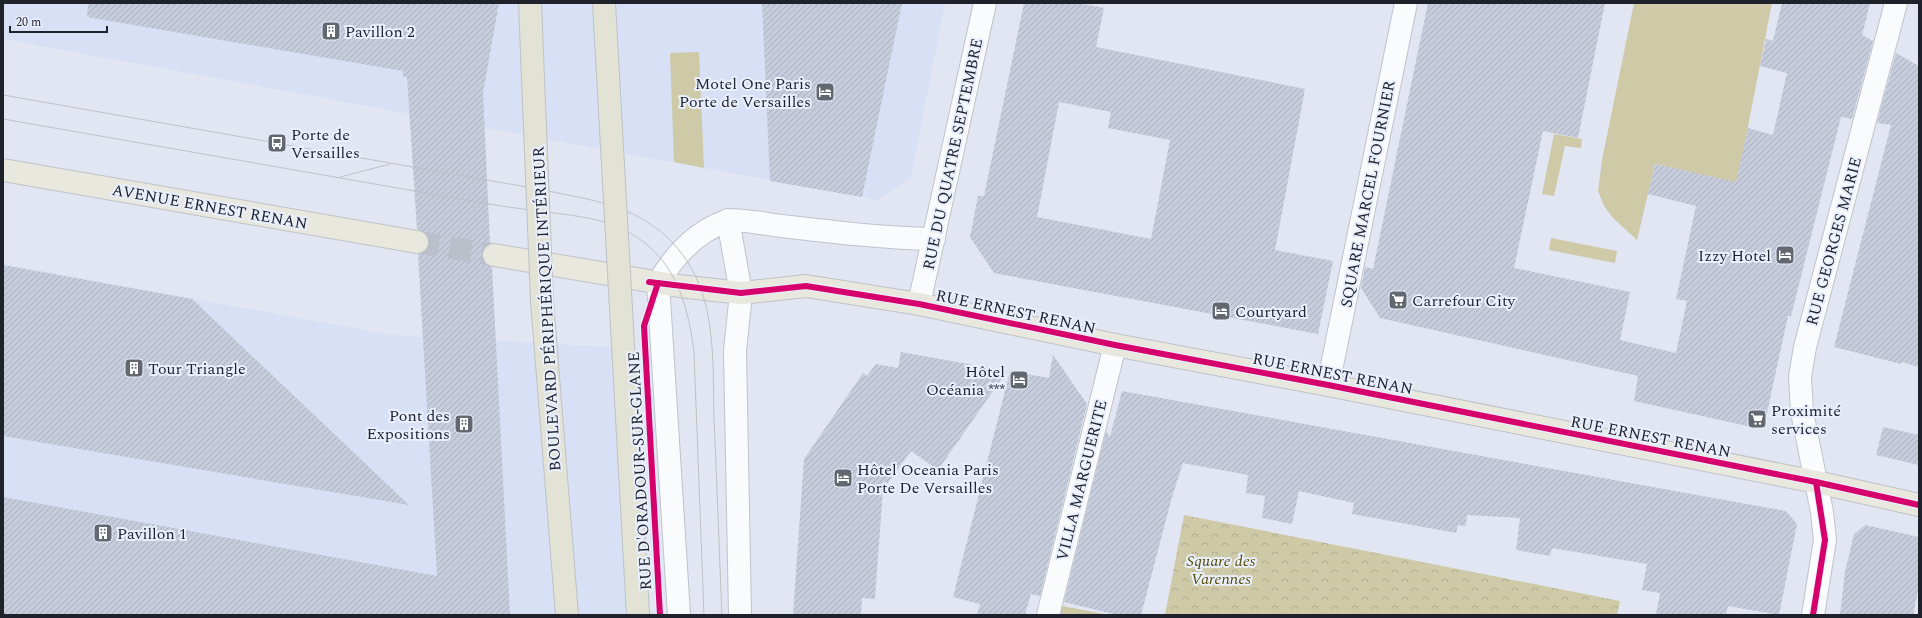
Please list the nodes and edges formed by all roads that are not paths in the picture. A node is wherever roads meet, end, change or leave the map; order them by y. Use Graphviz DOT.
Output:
graph roads {
  1 [pos="530,3"];
  2 [pos="604,3"];
  3 [pos="985,3"];
  4 [pos="1406,3"];
  5 [pos="1896,3"];
  6 [pos="3,170"];
  7 [pos="728,220"];
  8 [pos="934,239"];
  9 [pos="417,242"];
  10 [pos="494,255"];
  11 [pos="658,283"];
  12 [pos="741,293"];
  13 [pos="919,304"];
  14 [pos="1115,345"];
  15 [pos="1328,385"];
  16 [pos="1816,482"];
  17 [pos="1919,505"];
  18 [pos="567,615"];
  19 [pos="638,615"];
  20 [pos="679,615"];
  21 [pos="740,615"];
  22 [pos="1048,615"];
  23 [pos="1813,615"];
  1 -- 18 [label="highway, BOULEVARD PÉRIPHÉRIQUE INTÉRIEUR, bridge"];
  2 -- 19 [label="highway, bridge"];
  3 -- 8 [label="street, RUE DU QUATRE SEPTEMBRE"];
  4 -- 15 [label="street, SQUARE MARCEL FOURNIER"];
  5 -- 16 [label="street, RUE GEORGES MARIE"];
  6 -- 9 [label="main road, AVENUE ERNEST RENAN"];
  7 -- 8 [label="street"];
  7 -- 11 [label="street"];
  7 -- 12 [label="street"];
  8 -- 13 [label="street, RUE DU QUATRE SEPTEMBRE"];
  10 -- 11 [label="main road"];
  11 -- 12 [label="main road"];
  11 -- 20 [label="street, RUE D'ORADOUR-SUR-GLANE"];
  12 -- 13 [label="main road, RUE ERNEST RENAN"];
  12 -- 21 [label="street"];
  13 -- 14 [label="main road, RUE ERNEST RENAN"];
  14 -- 15 [label="main road, RUE ERNEST RENAN"];
  14 -- 22 [label="street, VILLA MARGUERITE"];
  15 -- 16 [label="main road, RUE ERNEST RENAN"];
  16 -- 17 [label="main road, RUE ERNEST RENAN"];
  16 -- 23 [label="street, RUE GEORGES MARIE"];
}
